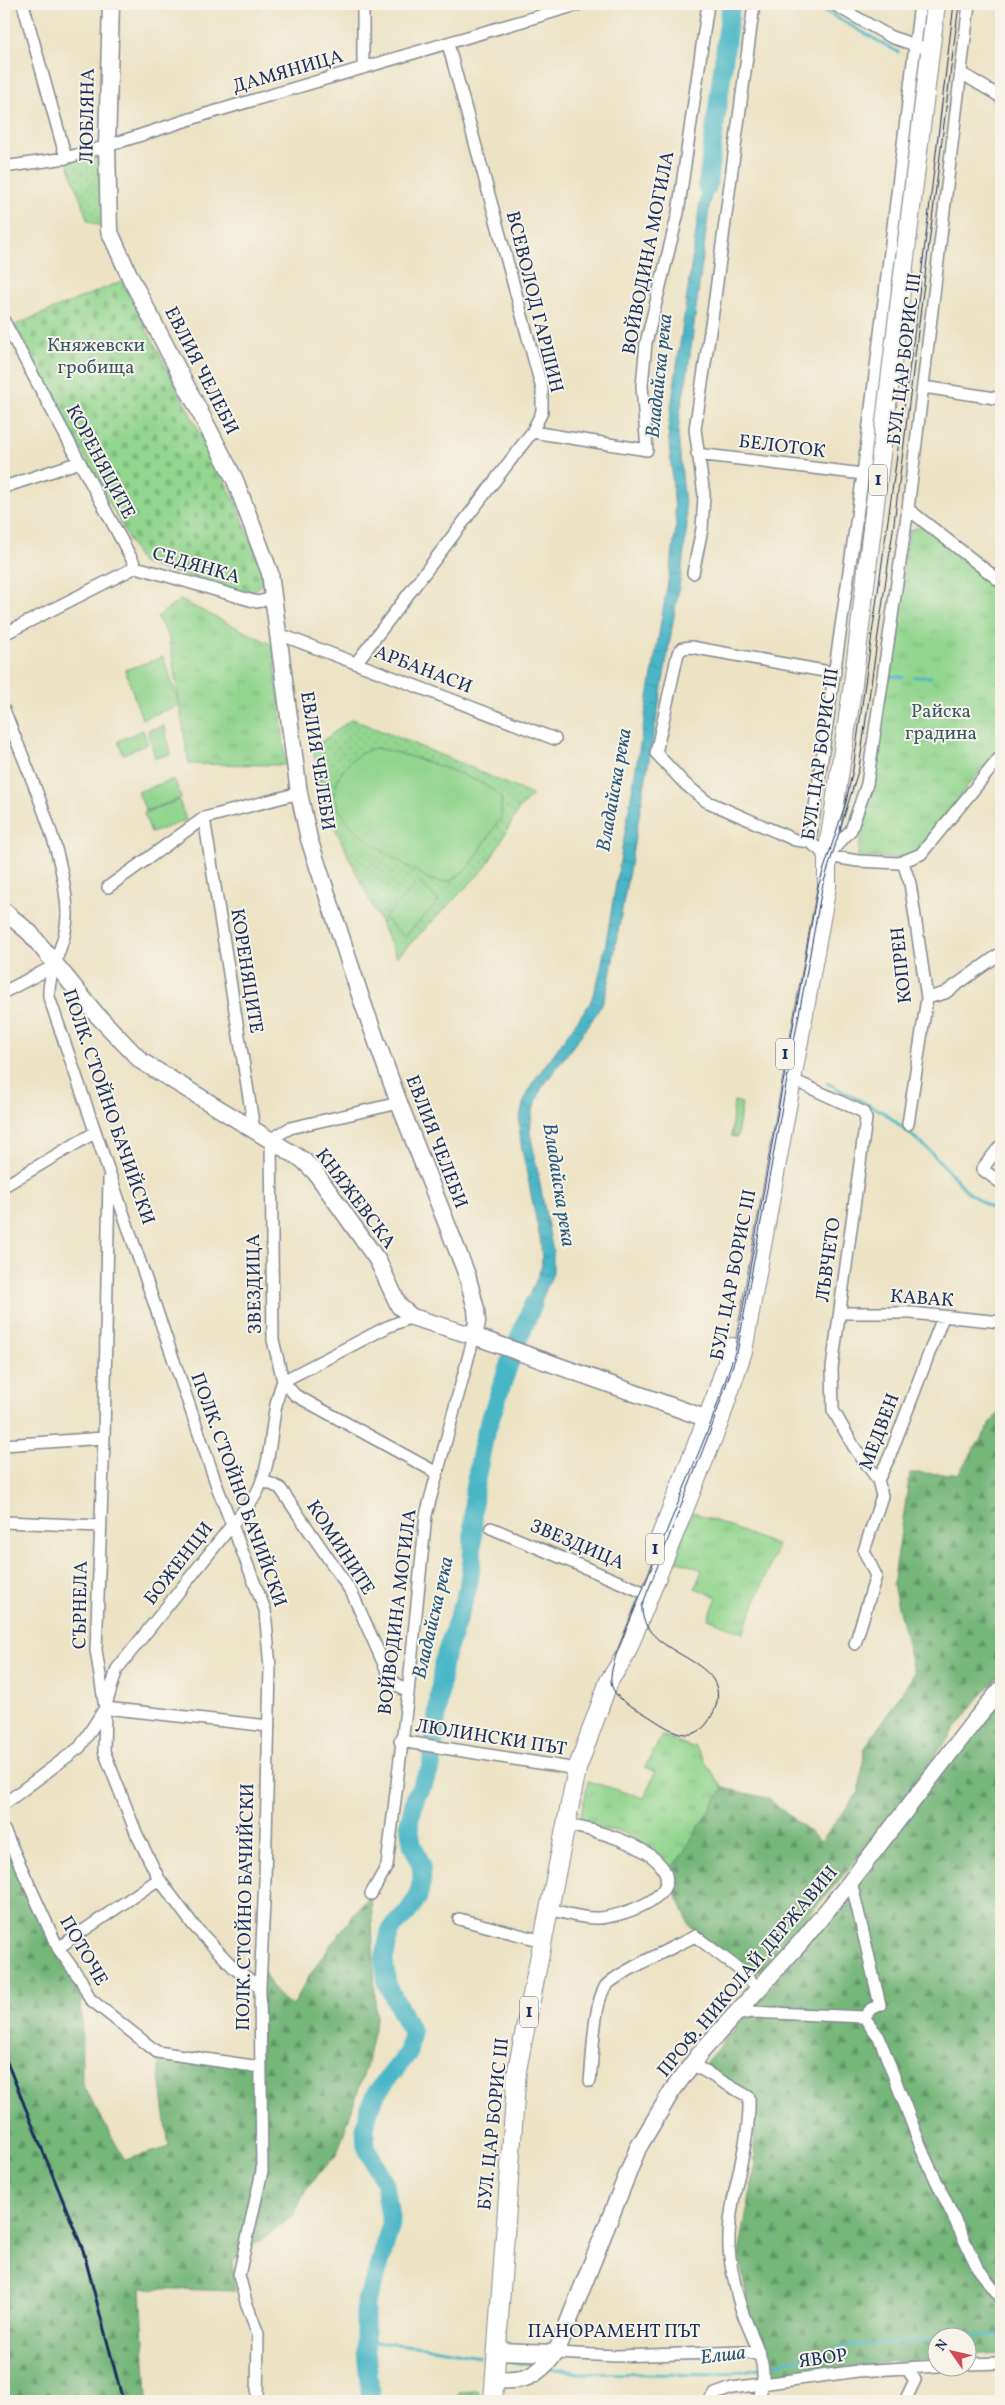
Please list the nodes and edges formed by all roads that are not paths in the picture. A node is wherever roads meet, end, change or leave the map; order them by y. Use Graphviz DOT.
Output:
graph roads {
  1 [pos="23,4"];
  2 [pos="110,4"];
  3 [pos="363,4"];
  4 [pos="580,4"];
  5 [pos="708,4"];
  6 [pos="754,4"];
  7 [pos="833,4"];
  8 [pos="920,4"];
  9 [pos="936,4"];
  10 [pos="969,4"];
  11 [pos="448,44"];
  12 [pos="923,48"];
  13 [pos="364,68"];
  14 [pos="961,73"];
  15 [pos="1001,97"];
  16 [pos="107,146"];
  17 [pos="66,158"];
  18 [pos="4,168"];
  19 [pos="110,230"];
  20 [pos="4,321"];
  21 [pos="7,334"];
  22 [pos="924,387"];
  23 [pos="1001,399"];
  24 [pos="532,432"];
  25 [pos="697,454"];
  26 [pos="80,462"];
  27 [pos="863,474"];
  28 [pos="4,487"];
  29 [pos="908,509"];
  30 [pos="136,567"];
  31 [pos="693,573"];
  32 [pos="1001,582"];
  33 [pos="274,598"];
  34 [pos="4,634"];
  35 [pos="279,634"];
  36 [pos="356,663"];
  37 [pos="835,673"];
  38 [pos="4,710"];
  39 [pos="555,739"];
  40 [pos="1001,756"];
  41 [pos="298,793"];
  42 [pos="204,818"];
  43 [pos="810,842"];
  44 [pos="827,856"];
  45 [pos="903,863"];
  46 [pos="108,887"];
  47 [pos="4,911"];
  48 [pos="1001,954"];
  49 [pos="56,965"];
  50 [pos="4,992"];
  51 [pos="927,998"];
  52 [pos="791,1078"];
  53 [pos="398,1103"];
  54 [pos="908,1124"];
  55 [pos="254,1129"];
  56 [pos="94,1133"];
  57 [pos="271,1139"];
  58 [pos="1001,1145"];
  59 [pos="109,1171"];
  60 [pos="1001,1183"];
  61 [pos="4,1186"];
  62 [pos="840,1313"];
  63 [pos="412,1317"];
  64 [pos="943,1317"];
  65 [pos="1001,1322"];
  66 [pos="474,1336"];
  67 [pos="284,1381"];
  68 [pos="713,1421"];
  69 [pos="104,1438"];
  70 [pos="4,1445"];
  71 [pos="437,1473"];
  72 [pos="878,1480"];
  73 [pos="264,1481"];
  74 [pos="4,1522"];
  75 [pos="100,1526"];
  76 [pos="232,1526"];
  77 [pos="491,1528"];
  78 [pos="644,1592"];
  79 [pos="856,1644"];
  80 [pos="1001,1689"];
  81 [pos="408,1693"];
  82 [pos="105,1708"];
  83 [pos="269,1726"];
  84 [pos="405,1742"];
  85 [pos="577,1769"];
  86 [pos="4,1804"];
  87 [pos="565,1825"];
  88 [pos="4,1830"];
  89 [pos="159,1879"];
  90 [pos="851,1881"];
  91 [pos="371,1894"];
  92 [pos="550,1909"];
  93 [pos="459,1919"];
  94 [pos="543,1941"];
  95 [pos="58,1948"];
  96 [pos="260,1988"];
  97 [pos="758,1988"];
  98 [pos="734,2014"];
  99 [pos="864,2017"];
  100 [pos="692,2064"];
  101 [pos="260,2068"];
  102 [pos="590,2082"];
  103 [pos="1001,2298"];
  104 [pos="497,2351"];
  105 [pos="760,2355"];
  106 [pos="548,2362"];
  107 [pos="1001,2363"];
  108 [pos="978,2364"];
  109 [pos="928,2367"];
  110 [pos="906,2368"];
  111 [pos="495,2380"];
  112 [pos="764,2385"];
  113 [pos="712,2398"];
  114 [pos="257,2401"];
  115 [pos="494,2401"];
  116 [pos="758,2401"];
  117 [pos="905,2401"];
  1 -- 17 [label="street"];
  2 -- 16 [label="street, ЛЮБЛЯНА"];
  3 -- 13 [label="street"];
  4 -- 11 [label="street, ДАМЯНИЦА"];
  5 -- 24 [label="street, ВОЙВОДИНА МОГИЛА"];
  6 -- 25 [label="street"];
  7 -- 12 [label="street"];
  8 -- 12 [label="street, БУЛ. ЦАР БОРИС III"];
  9 -- 12 [label="main road, БУЛ. ЦАР БОРИС III / 1"];
  10 -- 14 [label="street, БУЛ. ЦАР БОРИС III"];
  11 -- 13 [label="street, ДАМЯНИЦА"];
  11 -- 24 [label="street, ВСЕВОЛОД ГАРШИН"];
  12 -- 27 [label="street, БУЛ. ЦАР БОРИС III"];
  12 -- 44 [label="main road, БУЛ. ЦАР БОРИС III / 1"];
  13 -- 16 [label="street, ДАМЯНИЦА"];
  14 -- 15 [label="street"];
  14 -- 22 [label="street, БУЛ. ЦАР БОРИС III"];
  16 -- 17 [label="street, ДАМЯНИЦА"];
  16 -- 19 [label="street, ЛЮБЛЯНА"];
  17 -- 18 [label="street, ДАМЯНИЦА"];
  19 -- 33 [label="street, ЕВЛИЯ ЧЕЛЕБИ"];
  20 -- 21 [label="street, КОРЕНЯЦИТЕ"];
  21 -- 26 [label="street, КОРЕНЯЦИТЕ"];
  22 -- 23 [label="street"];
  22 -- 29 [label="street, БУЛ. ЦАР БОРИС III"];
  24 -- 36 [label="street, ВСЕВОЛОД ГАРШИН"];
  25 -- 27 [label="street, БЕЛОТОК"];
  25 -- 31 [label="street"];
  26 -- 28 [label="street"];
  26 -- 30 [label="street, КОРЕНЯЦИТЕ"];
  27 -- 37 [label="street, БУЛ. ЦАР БОРИС III"];
  29 -- 32 [label="street"];
  29 -- 44 [label="street, БУЛ. ЦАР БОРИС III"];
  30 -- 33 [label="street, СЕДЯНКА"];
  30 -- 34 [label="street, СЕДЯНКА"];
  33 -- 35 [label="street, ЕВЛИЯ ЧЕЛЕБИ"];
  35 -- 36 [label="street, АРБАНАСИ"];
  35 -- 41 [label="street, ЕВЛИЯ ЧЕЛЕБИ"];
  36 -- 39 [label="street, АРБАНАСИ"];
  37 -- 43 [label="street, БУЛ. ЦАР БОРИС III"];
  37 -- 43 [label="street"];
  38 -- 49 [label="street, ПОЛК. СТОЙНО БАЧИЙСКИ"];
  40 -- 45 [label="street"];
  41 -- 42 [label="street"];
  41 -- 53 [label="street, ЕВЛИЯ ЧЕЛЕБИ"];
  42 -- 46 [label="street"];
  42 -- 55 [label="street, КОРЕНЯЦИТЕ"];
  43 -- 44 [label="street"];
  44 -- 45 [label="street"];
  44 -- 52 [label="main road, БУЛ. ЦАР БОРИС III / 1"];
  44 -- 68 [label="main road, БУЛ. ЦАР БОРИС III / 1"];
  45 -- 51 [label="street, КОПРЕН"];
  47 -- 49 [label="street, КНЯЖЕВСКА"];
  48 -- 51 [label="street"];
  49 -- 50 [label="street"];
  49 -- 55 [label="street, КНЯЖЕВСКА"];
  49 -- 56 [label="street, ПОЛК. СТОЙНО БАЧИЙСКИ"];
  51 -- 54 [label="street, КОПРЕН"];
  52 -- 62 [label="street, ЛЪВЧЕТО"];
  52 -- 68 [label="main road, БУЛ. ЦАР БОРИС III / 1"];
  53 -- 57 [label="street"];
  53 -- 66 [label="street, ЕВЛИЯ ЧЕЛЕБИ"];
  55 -- 57 [label="street, КНЯЖЕВСКА"];
  56 -- 59 [label="street, ПОЛК. СТОЙНО БАЧИЙСКИ"];
  56 -- 61 [label="street"];
  57 -- 63 [label="street, КНЯЖЕВСКА"];
  57 -- 67 [label="street, ЗВЕЗДИЦА"];
  58 -- 60 [label="street"];
  59 -- 69 [label="street, СЪРНЕЛА"];
  59 -- 76 [label="street, ПОЛК. СТОЙНО БАЧИЙСКИ"];
  62 -- 64 [label="street, КАВАК"];
  62 -- 72 [label="street, ЛЪВЧЕТО"];
  63 -- 66 [label="street"];
  63 -- 67 [label="street"];
  64 -- 65 [label="street, КАВАК"];
  64 -- 72 [label="street, МЕДВЕН"];
  66 -- 68 [label="street"];
  66 -- 71 [label="street, ВОЙВОДИНА МОГИЛА"];
  67 -- 71 [label="street, ЗВЕЗДИЦА"];
  67 -- 73 [label="street, БОЖЕНЦИ"];
  68 -- 78 [label="main road, БУЛ. ЦАР БОРИС III / 1"];
  69 -- 70 [label="street"];
  69 -- 75 [label="street, СЪРНЕЛА"];
  71 -- 81 [label="street, ВОЙВОДИНА МОГИЛА"];
  72 -- 79 [label="street, МЕДВЕН"];
  73 -- 76 [label="street, БОЖЕНЦИ"];
  73 -- 81 [label="street, КОМИНИТЕ"];
  74 -- 75 [label="street"];
  75 -- 82 [label="street, СЪРНЕЛА"];
  76 -- 82 [label="street, БОЖЕНЦИ"];
  76 -- 83 [label="street, ПОЛК. СТОЙНО БАЧИЙСКИ"];
  77 -- 78 [label="street, ЗВЕЗДИЦА"];
  78 -- 85 [label="main road, БУЛ. ЦАР БОРИС III / 1"];
  80 -- 90 [label="street, ПРОФ. НИКОЛАЙ ДЕРЖАВИН"];
  81 -- 84 [label="street, ВОЙВОДИНА МОГИЛА"];
  82 -- 83 [label="street"];
  82 -- 86 [label="street, БОЖЕНЦИ"];
  82 -- 89 [label="street, СЪРНЕЛА"];
  83 -- 96 [label="street, ПОЛК. СТОЙНО БАЧИЙСКИ"];
  84 -- 85 [label="street, ЛЮЛИНСКИ ПЪТ"];
  84 -- 91 [label="street, ВОЙВОДИНА МОГИЛА"];
  85 -- 87 [label="main road, БУЛ. ЦАР БОРИС III / 1"];
  87 -- 92 [label="main road, БУЛ. ЦАР БОРИС III / 1"];
  87 -- 92 [label="street"];
  88 -- 95 [label="street, ПОТОЧЕ"];
  89 -- 95 [label="street"];
  89 -- 96 [label="street, СЪРНЕЛА"];
  90 -- 97 [label="street, ПРОФ. НИКОЛАЙ ДЕРЖАВИН"];
  90 -- 99 [label="street"];
  92 -- 94 [label="main road, БУЛ. ЦАР БОРИС III / 1"];
  93 -- 94 [label="street"];
  94 -- 104 [label="main road, БУЛ. ЦАР БОРИС III / 1"];
  95 -- 101 [label="street, ПОТОЧЕ"];
  96 -- 101 [label="street, ПОЛК. СТОЙНО БАЧИЙСКИ"];
  97 -- 98 [label="street, ПРОФ. НИКОЛАЙ ДЕРЖАВИН"];
  97 -- 102 [label="street"];
  98 -- 99 [label="street"];
  98 -- 100 [label="street, ПРОФ. НИКОЛАЙ ДЕРЖАВИН"];
  99 -- 103 [label="street"];
  100 -- 105 [label="street"];
  100 -- 106 [label="street, ПРОФ. НИКОЛАЙ ДЕРЖАВИН"];
  101 -- 114 [label="street, ПОЛК. СТОЙНО БАЧИЙСКИ"];
  104 -- 106 [label="street, ПАНОРАМЕНТ ПЪТ"];
  104 -- 111 [label="main road, БУЛ. ЦАР БОРИС III / 1"];
  105 -- 106 [label="street, ПАНОРАМЕНТ ПЪТ"];
  105 -- 112 [label="street"];
  106 -- 111 [label="street"];
  107 -- 108 [label="street"];
  109 -- 110 [label="street, ЯВОР"];
  110 -- 112 [label="street, ЯВОР"];
  110 -- 117 [label="street"];
  111 -- 115 [label="main road, БУЛ. ЦАР БОРИС III / 1"];
  112 -- 113 [label="street, ЯВОР"];
  112 -- 116 [label="street"];
}
